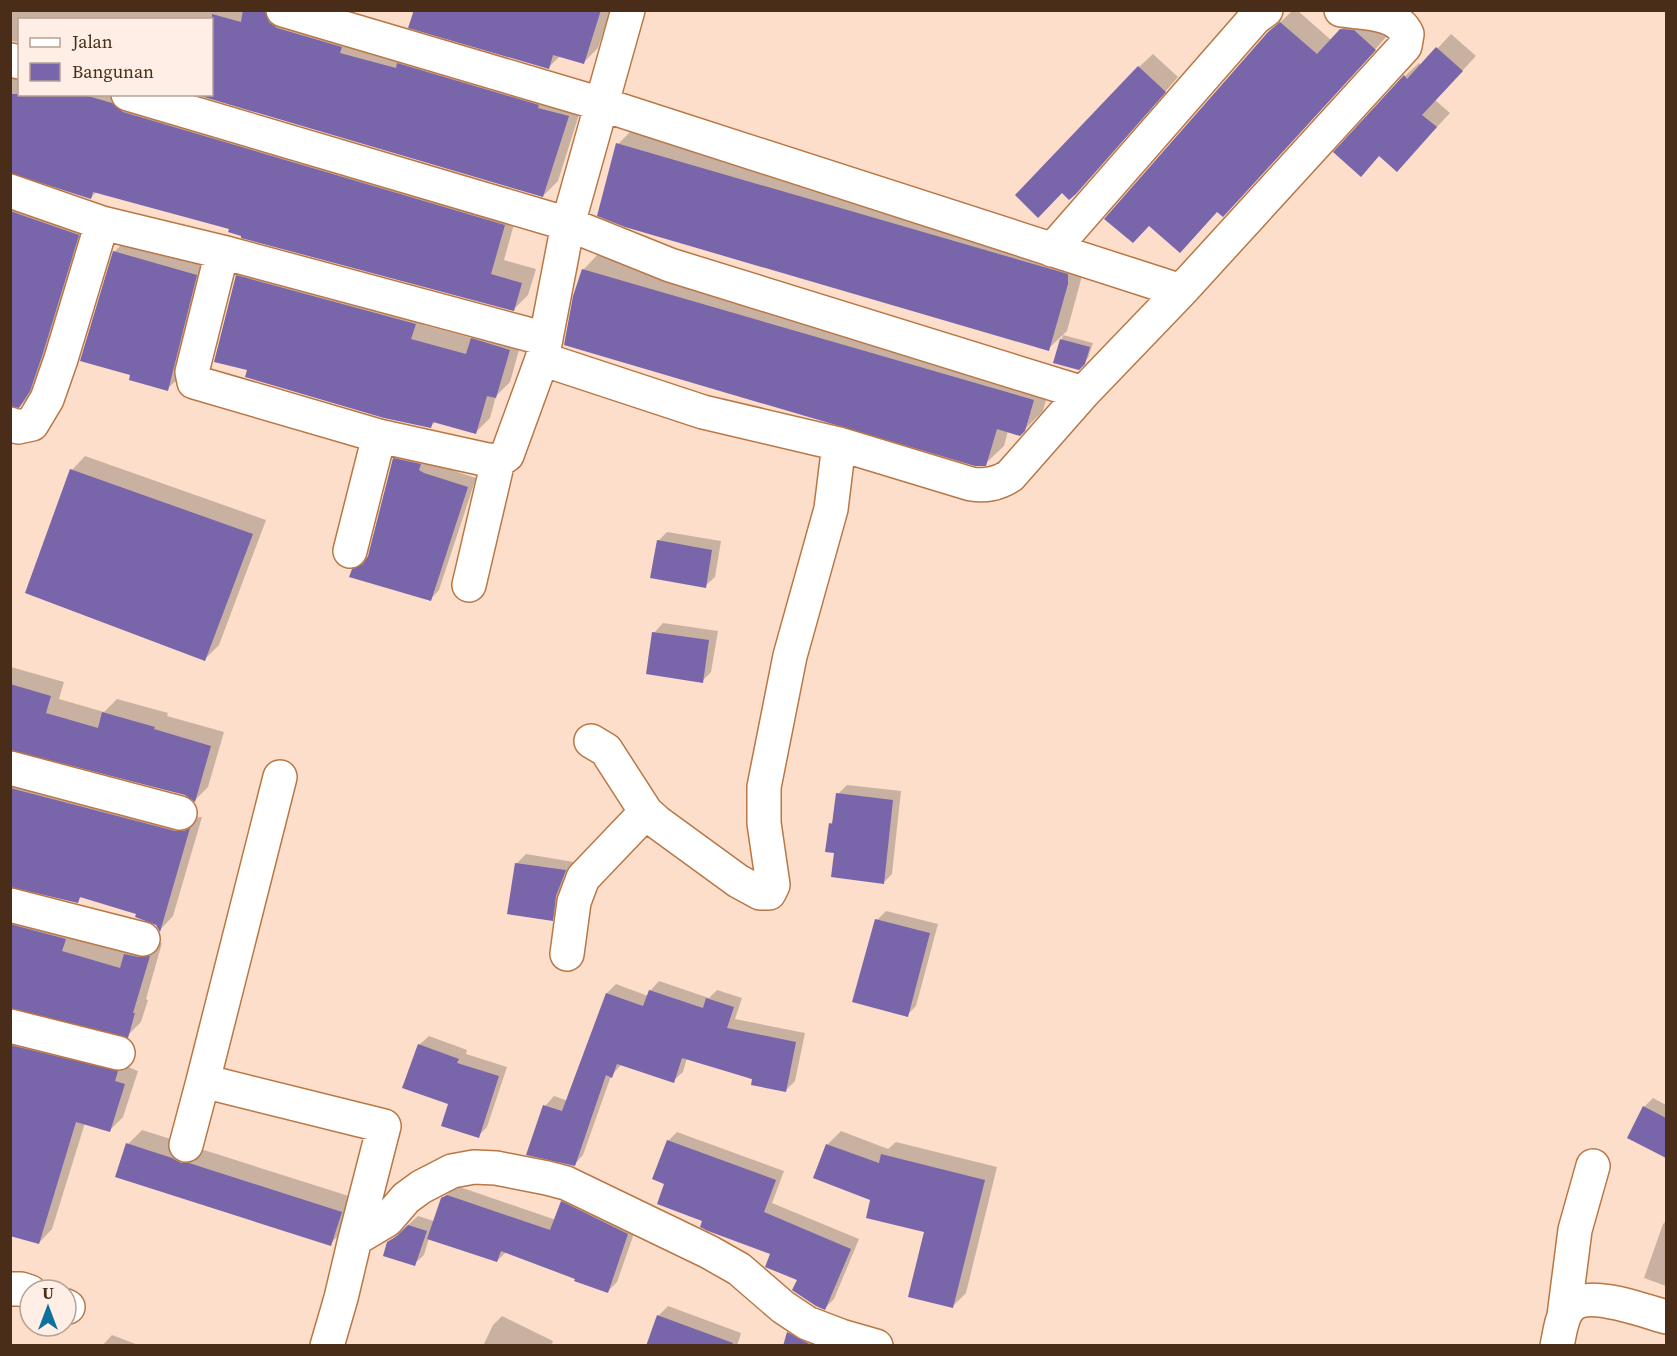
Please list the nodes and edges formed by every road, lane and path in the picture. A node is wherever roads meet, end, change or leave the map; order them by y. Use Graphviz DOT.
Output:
graph roads {
  1 [pos="283,10"];
  2 [pos="628,10"];
  3 [pos="1266,10"];
  4 [pos="1341,10"];
  5 [pos="135,96"];
  6 [pos="601,104"];
  7 [pos="10,191"];
  8 [pos="102,223"];
  9 [pos="568,224"];
  10 [pos="1052,250"];
  11 [pos="222,252"];
  12 [pos="1181,291"];
  13 [pos="544,349"];
  14 [pos="1083,393"];
  15 [pos="10,424"];
  16 [pos="379,436"];
  17 [pos="839,444"];
  18 [pos="498,461"];
  19 [pos="350,551"];
  20 [pos="469,585"];
  21 [pos="591,741"];
  22 [pos="10,768"];
  23 [pos="280,777"];
  24 [pos="646,812"];
  25 [pos="180,813"];
  26 [pos="10,905"];
  27 [pos="143,939"];
  28 [pos="567,954"];
  29 [pos="10,1026"];
  30 [pos="118,1053"];
  31 [pos="203,1081"];
  32 [pos="186,1145"];
  33 [pos="1593,1166"];
  34 [pos="355,1239"];
  35 [pos="1666,1317"];
  36 [pos="1561,1331"];
  37 [pos="327,1346"];
  38 [pos="876,1346"];
  1 -- 6 [label="street"];
  2 -- 6 [label="street"];
  3 -- 10 [label="street"];
  4 -- 12 [label="street"];
  5 -- 9 [label="street"];
  6 -- 9 [label="street"];
  6 -- 10 [label="street"];
  7 -- 8 [label="street"];
  8 -- 11 [label="street"];
  8 -- 15 [label="street"];
  9 -- 13 [label="street"];
  9 -- 14 [label="street"];
  10 -- 12 [label="street"];
  11 -- 13 [label="street"];
  11 -- 16 [label="street"];
  12 -- 14 [label="street"];
  13 -- 17 [label="street"];
  13 -- 18 [label="street"];
  14 -- 17 [label="street"];
  16 -- 18 [label="street"];
  16 -- 19 [label="street"];
  17 -- 24 [label="street"];
  18 -- 20 [label="street"];
  21 -- 24 [label="street"];
  22 -- 25 [label="street"];
  23 -- 31 [label="street"];
  24 -- 28 [label="street"];
  26 -- 27 [label="street"];
  29 -- 30 [label="street"];
  31 -- 32 [label="street"];
  31 -- 34 [label="street"];
  33 -- 36 [label="street"];
  34 -- 37 [label="street"];
  34 -- 38 [label="street"];
  35 -- 36 [label="street"];
}
